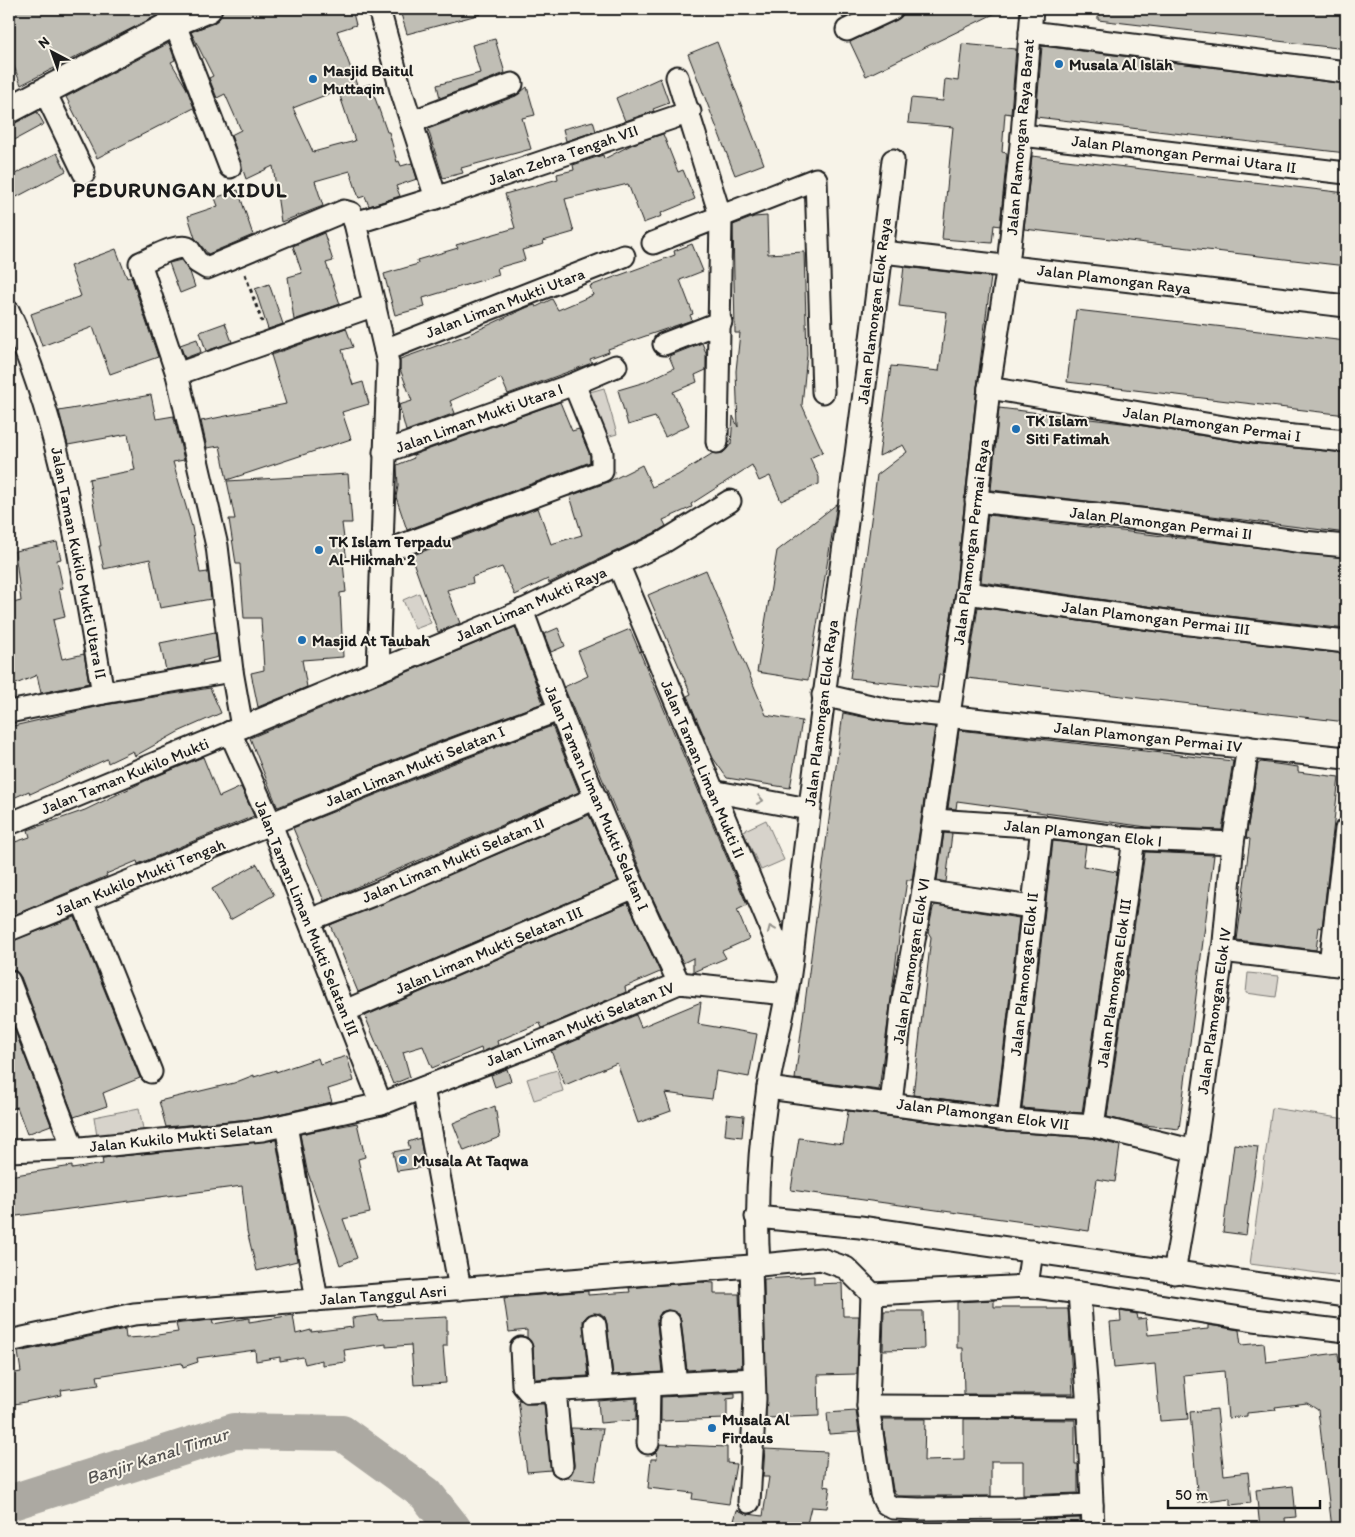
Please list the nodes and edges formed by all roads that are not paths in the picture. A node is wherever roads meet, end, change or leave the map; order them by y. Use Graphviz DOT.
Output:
graph roads {
  1 [pos="208,9"];
  2 [pos="379,9"];
  3 [pos="892,9"];
  4 [pos="1032,9"];
  5 [pos="171,16"];
  6 [pos="847,30"];
  7 [pos="1030,32"];
  8 [pos="1346,72"];
  9 [pos="677,77"];
  10 [pos="512,84"];
  11 [pos="45,92"];
  12 [pos="9,110"];
  13 [pos="690,112"];
  14 [pos="412,122"];
  15 [pos="1022,135"];
  16 [pos="893,160"];
  17 [pos="230,168"];
  18 [pos="84,173"];
  19 [pos="1346,173"];
  20 [pos="436,198"];
  21 [pos="721,218"];
  22 [pos="355,223"];
  23 [pos="653,243"];
  24 [pos="882,252"];
  25 [pos="624,256"];
  26 [pos="1008,265"];
  27 [pos="375,305"];
  28 [pos="1346,306"];
  29 [pos="9,312"];
  30 [pos="721,322"];
  31 [pos="664,344"];
  32 [pos="385,350"];
  33 [pos="616,366"];
  34 [pos="177,374"];
  35 [pos="574,384"];
  36 [pos="989,388"];
  37 [pos="823,392"];
  38 [pos="717,442"];
  39 [pos="1346,442"];
  40 [pos="384,452"];
  41 [pos="730,501"];
  42 [pos="976,501"];
  43 [pos="1346,546"];
  44 [pos="381,553"];
  45 [pos="618,564"];
  46 [pos="967,593"];
  47 [pos="522,610"];
  48 [pos="1346,642"];
  49 [pos="232,671"];
  50 [pos="378,671"];
  51 [pos="103,693"];
  52 [pos="822,695"];
  53 [pos="559,710"];
  54 [pos="9,712"];
  55 [pos="950,716"];
  56 [pos="236,730"];
  57 [pos="1248,748"];
  58 [pos="1346,758"];
  59 [pos="712,791"];
  60 [pos="596,798"];
  61 [pos="808,809"];
  62 [pos="934,820"];
  63 [pos="9,824"];
  64 [pos="271,824"];
  65 [pos="1042,827"];
  66 [pos="1346,829"];
  67 [pos="1134,840"];
  68 [pos="1233,843"];
  69 [pos="632,888"];
  70 [pos="923,891"];
  71 [pos="82,900"];
  72 [pos="1031,907"];
  73 [pos="309,920"];
  74 [pos="9,930"];
  75 [pos="1222,951"];
  76 [pos="1338,965"];
  77 [pos="9,981"];
  78 [pos="679,983"];
  79 [pos="788,984"];
  80 [pos="345,1011"];
  81 [pos="151,1072"];
  82 [pos="423,1088"];
  83 [pos="768,1088"];
  84 [pos="381,1104"];
  85 [pos="891,1104"];
  86 [pos="1008,1120"];
  87 [pos="286,1125"];
  88 [pos="1093,1126"];
  89 [pos="73,1148"];
  90 [pos="9,1151"];
  91 [pos="1195,1151"];
  92 [pos="756,1217"];
  93 [pos="1032,1251"];
  94 [pos="755,1266"];
  95 [pos="1174,1273"];
  96 [pos="1027,1286"];
  97 [pos="460,1289"];
  98 [pos="1078,1293"];
  99 [pos="872,1294"];
  100 [pos="1346,1296"];
  101 [pos="317,1300"];
  102 [pos="669,1322"];
  103 [pos="595,1325"];
  104 [pos="1346,1331"];
  105 [pos="9,1341"];
  106 [pos="520,1348"];
  107 [pos="754,1379"];
  108 [pos="676,1383"];
  109 [pos="649,1385"];
  110 [pos="602,1387"];
  111 [pos="555,1390"];
  112 [pos="868,1406"];
  113 [pos="1088,1407"];
  114 [pos="648,1443"];
  115 [pos="562,1466"];
  116 [pos="749,1502"];
  117 [pos="1092,1505"];
  118 [pos="1093,1528"];
  1 -- 5 [label="street"];
  2 -- 14 [label="street"];
  3 -- 6 [label="street"];
  4 -- 7 [label="street, Jalan Plamongan Raya Barat"];
  5 -- 11 [label="street"];
  5 -- 17 [label="street"];
  7 -- 8 [label="street"];
  7 -- 15 [label="street, Jalan Plamongan Raya Barat"];
  9 -- 13 [label="street"];
  10 -- 14 [label="street"];
  11 -- 12 [label="street"];
  11 -- 18 [label="street"];
  13 -- 20 [label="street, Jalan Zebra Tengah VII"];
  13 -- 21 [label="street"];
  14 -- 20 [label="street"];
  15 -- 19 [label="street, Jalan Plamongan Permai Utara II"];
  15 -- 26 [label="street, Jalan Plamongan Raya Barat"];
  16 -- 24 [label="street, Jalan Plamongan Elok Raya"];
  20 -- 22 [label="street, Jalan Zebra Tengah VII"];
  21 -- 23 [label="street"];
  21 -- 30 [label="street"];
  21 -- 37 [label="street"];
  22 -- 27 [label="street"];
  22 -- 34 [label="street, Jalan Taman Liman Mukti Selatan III"];
  24 -- 26 [label="street, Jalan Plamongan Raya"];
  24 -- 52 [label="street, Jalan Plamongan Elok Raya"];
  25 -- 32 [label="street, Jalan Liman Mukti Utara"];
  26 -- 28 [label="street, Jalan Plamongan Raya"];
  26 -- 36 [label="street, Jalan Plamongan Permai Raya"];
  27 -- 32 [label="street"];
  27 -- 34 [label="street"];
  29 -- 51 [label="street, Jalan Taman Kukilo Mukti Utara II"];
  30 -- 31 [label="street"];
  30 -- 38 [label="street"];
  32 -- 40 [label="street"];
  33 -- 35 [label="street, Jalan Liman Mukti Utara I"];
  34 -- 49 [label="street, Jalan Taman Liman Mukti Selatan III"];
  35 -- 40 [label="street, Jalan Liman Mukti Utara I"];
  35 -- 44 [label="street, Jalan Liman Mukti Utara I"];
  36 -- 39 [label="street, Jalan Plamongan Permai I"];
  36 -- 42 [label="street, Jalan Plamongan Permai Raya"];
  40 -- 44 [label="street"];
  41 -- 45 [label="street, Jalan Liman Mukti Raya"];
  42 -- 43 [label="street, Jalan Plamongan Permai II"];
  42 -- 46 [label="street, Jalan Plamongan Permai Raya"];
  44 -- 50 [label="street"];
  45 -- 47 [label="street, Jalan Liman Mukti Raya"];
  45 -- 59 [label="street, Jalan Taman Liman Mukti II"];
  46 -- 48 [label="street, Jalan Plamongan Permai III"];
  46 -- 55 [label="street, Jalan Plamongan Permai Raya"];
  47 -- 50 [label="street, Jalan Liman Mukti Raya"];
  47 -- 53 [label="street, Jalan Taman Liman Mukti Selatan I"];
  49 -- 51 [label="street, Jalan Taman Kukilo Mukti Utara II"];
  49 -- 56 [label="street, Jalan Taman Liman Mukti Selatan III"];
  50 -- 56 [label="street, Jalan Liman Mukti Raya"];
  51 -- 54 [label="street"];
  52 -- 55 [label="street, Jalan Plamongan Permai IV"];
  52 -- 61 [label="street, Jalan Plamongan Elok Raya"];
  53 -- 60 [label="street, Jalan Taman Liman Mukti Selatan I"];
  53 -- 64 [label="street, Jalan Liman Mukti Selatan I"];
  55 -- 57 [label="street, Jalan Plamongan Permai IV"];
  55 -- 62 [label="street, Jalan Plamongan Permai Raya"];
  56 -- 63 [label="street, Jalan Taman Kukilo Mukti"];
  56 -- 64 [label="street, Jalan Taman Liman Mukti Selatan III"];
  57 -- 58 [label="street, Jalan Plamongan Permai IV"];
  57 -- 68 [label="street, Jalan Plamongan Elok IV"];
  59 -- 61 [label="street, one-way"];
  79 -- 59 [label="street, Jalan Taman Liman Mukti II, one-way"];
  60 -- 69 [label="street, Jalan Taman Liman Mukti Selatan I"];
  60 -- 73 [label="street, Jalan Liman Mukti Selatan II"];
  61 -- 79 [label="street, Jalan Plamongan Elok Raya"];
  62 -- 65 [label="street, Jalan Plamongan Elok I"];
  62 -- 70 [label="street, Jalan Plamongan Elok VI"];
  64 -- 71 [label="street, Jalan Kukilo Mukti Tengah"];
  64 -- 73 [label="street, Jalan Taman Liman Mukti Selatan III"];
  65 -- 67 [label="street, Jalan Plamongan Elok I"];
  65 -- 72 [label="street, Jalan Plamongan Elok II"];
  66 -- 76 [label="street"];
  67 -- 68 [label="street, Jalan Plamongan Elok I"];
  67 -- 88 [label="street, Jalan Plamongan Elok III"];
  68 -- 75 [label="street, Jalan Plamongan Elok IV"];
  69 -- 78 [label="street, Jalan Taman Liman Mukti Selatan I"];
  69 -- 80 [label="street, Jalan Liman Mukti Selatan III"];
  70 -- 72 [label="street"];
  70 -- 85 [label="street, Jalan Plamongan Elok VI"];
  71 -- 74 [label="street, Jalan Kukilo Mukti Tengah"];
  71 -- 81 [label="street"];
  72 -- 86 [label="street, Jalan Plamongan Elok II"];
  73 -- 80 [label="street, Jalan Taman Liman Mukti Selatan III"];
  75 -- 76 [label="street"];
  75 -- 91 [label="street, Jalan Plamongan Elok IV"];
  77 -- 89 [label="street"];
  78 -- 79 [label="street, Jalan Liman Mukti Selatan IV"];
  78 -- 82 [label="street, Jalan Liman Mukti Selatan IV"];
  79 -- 83 [label="street, Jalan Plamongan Elok Raya"];
  80 -- 84 [label="street, Jalan Taman Liman Mukti Selatan III"];
  82 -- 84 [label="street, Jalan Liman Mukti Selatan IV"];
  82 -- 97 [label="street"];
  83 -- 85 [label="street, Jalan Plamongan Elok VII"];
  83 -- 92 [label="street, Jalan Plamongan Elok Raya"];
  84 -- 87 [label="street, Jalan Kukilo Mukti Selatan"];
  85 -- 86 [label="street, Jalan Plamongan Elok VII"];
  86 -- 88 [label="street, Jalan Plamongan Elok VII"];
  87 -- 89 [label="street, Jalan Kukilo Mukti Selatan"];
  87 -- 101 [label="street"];
  88 -- 91 [label="street, Jalan Plamongan Elok VII"];
  89 -- 90 [label="street, Jalan Kukilo Mukti Selatan"];
  91 -- 95 [label="street, Jalan Plamongan Elok IV"];
  92 -- 93 [label="street"];
  92 -- 94 [label="street, Jalan Plamongan Elok Raya"];
  93 -- 95 [label="street"];
  93 -- 96 [label="street"];
  94 -- 97 [label="street, Jalan Tanggul Asri"];
  94 -- 99 [label="street, Jalan Tanggul Asri"];
  94 -- 107 [label="street, Jalan Plamongan Elok Raya"];
  95 -- 100 [label="street"];
  96 -- 98 [label="street"];
  96 -- 99 [label="street"];
  97 -- 101 [label="street, Jalan Tanggul Asri"];
  98 -- 104 [label="street"];
  98 -- 113 [label="street"];
  99 -- 112 [label="street"];
  101 -- 105 [label="street, Jalan Tanggul Asri"];
  102 -- 108 [label="street"];
  103 -- 110 [label="street"];
  106 -- 111 [label="street"];
  107 -- 108 [label="street"];
  107 -- 116 [label="street, Jalan Plamongan Elok Raya"];
  108 -- 109 [label="street"];
  109 -- 110 [label="street"];
  109 -- 114 [label="street"];
  110 -- 111 [label="street"];
  111 -- 115 [label="street"];
  112 -- 113 [label="street"];
  112 -- 117 [label="street"];
  113 -- 117 [label="street"];
  117 -- 118 [label="street"];
}
